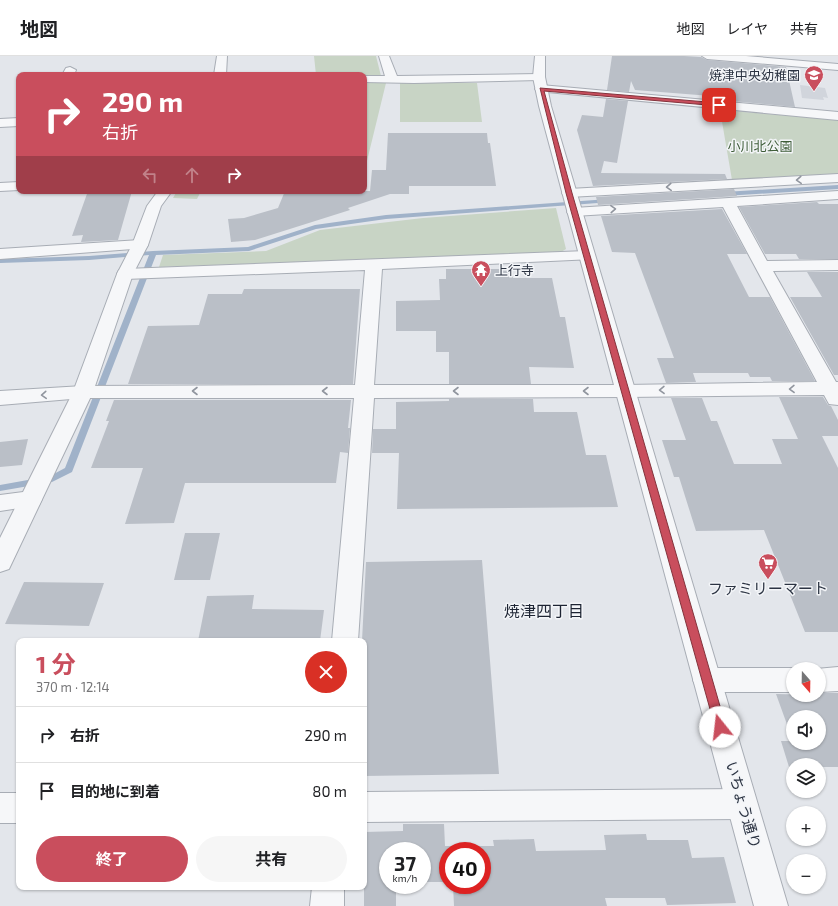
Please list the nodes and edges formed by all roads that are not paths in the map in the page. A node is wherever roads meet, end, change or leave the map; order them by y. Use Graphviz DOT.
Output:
graph roads {
  1 [pos="222,56"];
  2 [pos="384,56"];
  3 [pos="540,56"];
  4 [pos="707,56"];
  5 [pos="838,67"];
  6 [pos="220,72"];
  7 [pos="367,79"];
  8 [pos="392,79"];
  9 [pos="540,83"];
  10 [pos="838,116"];
  11 [pos="16,122"];
  12 [pos="0,124"];
  13 [pos="838,178"];
  14 [pos="16,186"];
  15 [pos="0,187"];
  16 [pos="163,194"];
  17 [pos="838,195"];
  18 [pos="572,202"];
  19 [pos="728,203"];
  20 [pos="140,245"];
  21 [pos="0,254"];
  22 [pos="587,256"];
  23 [pos="374,264"];
  24 [pos="838,265"];
  25 [pos="762,266"];
  26 [pos="125,274"];
  27 [pos="625,390"];
  28 [pos="364,391"];
  29 [pos="83,392"];
  30 [pos="836,393"];
  31 [pos="0,398"];
  32 [pos="31,499"];
  33 [pos="0,503"];
  34 [pos="0,562"];
  35 [pos="345,638"];
  36 [pos="838,679"];
  37 [pos="707,680"];
  38 [pos="786,680"];
  39 [pos="826,680"];
  40 [pos="742,804"];
  41 [pos="367,807"];
  42 [pos="0,808"];
  43 [pos="16,808"];
  44 [pos="328,890"];
  45 [pos="327,906"];
  46 [pos="771,906"];
  1 -- 6 [label="street"];
  2 -- 8 [label="street"];
  3 -- 9 [label="street, いちょう通り"];
  4 -- 5 [label="street"];
  7 -- 8 [label="street"];
  8 -- 9 [label="street"];
  9 -- 10 [label="street"];
  9 -- 18 [label="street, いちょう通り"];
  11 -- 12 [label="street"];
  13 -- 18 [label="street, one-way"];
  14 -- 15 [label="street"];
  16 -- 20 [label="street"];
  17 -- 19 [label="street"];
  18 -- 19 [label="street, one-way"];
  18 -- 22 [label="street, いちょう通り"];
  19 -- 25 [label="street"];
  20 -- 21 [label="street"];
  20 -- 26 [label="street"];
  22 -- 23 [label="street"];
  22 -- 27 [label="street, いちょう通り"];
  23 -- 26 [label="street"];
  23 -- 28 [label="street"];
  24 -- 25 [label="street"];
  25 -- 30 [label="street"];
  26 -- 29 [label="street"];
  27 -- 28 [label="street, one-way"];
  30 -- 27 [label="street, one-way"];
  27 -- 37 [label="street, いちょう通り"];
  28 -- 29 [label="street, one-way"];
  28 -- 35 [label="street"];
  29 -- 31 [label="street, one-way"];
  29 -- 32 [label="street"];
  32 -- 33 [label="street"];
  32 -- 34 [label="street"];
  36 -- 39 [label="street"];
  37 -- 38 [label="street"];
  37 -- 40 [label="street, いちょう通り"];
  40 -- 41 [label="street"];
  40 -- 46 [label="street, いちょう通り"];
  42 -- 43 [label="street"];
  44 -- 45 [label="street"];
}
